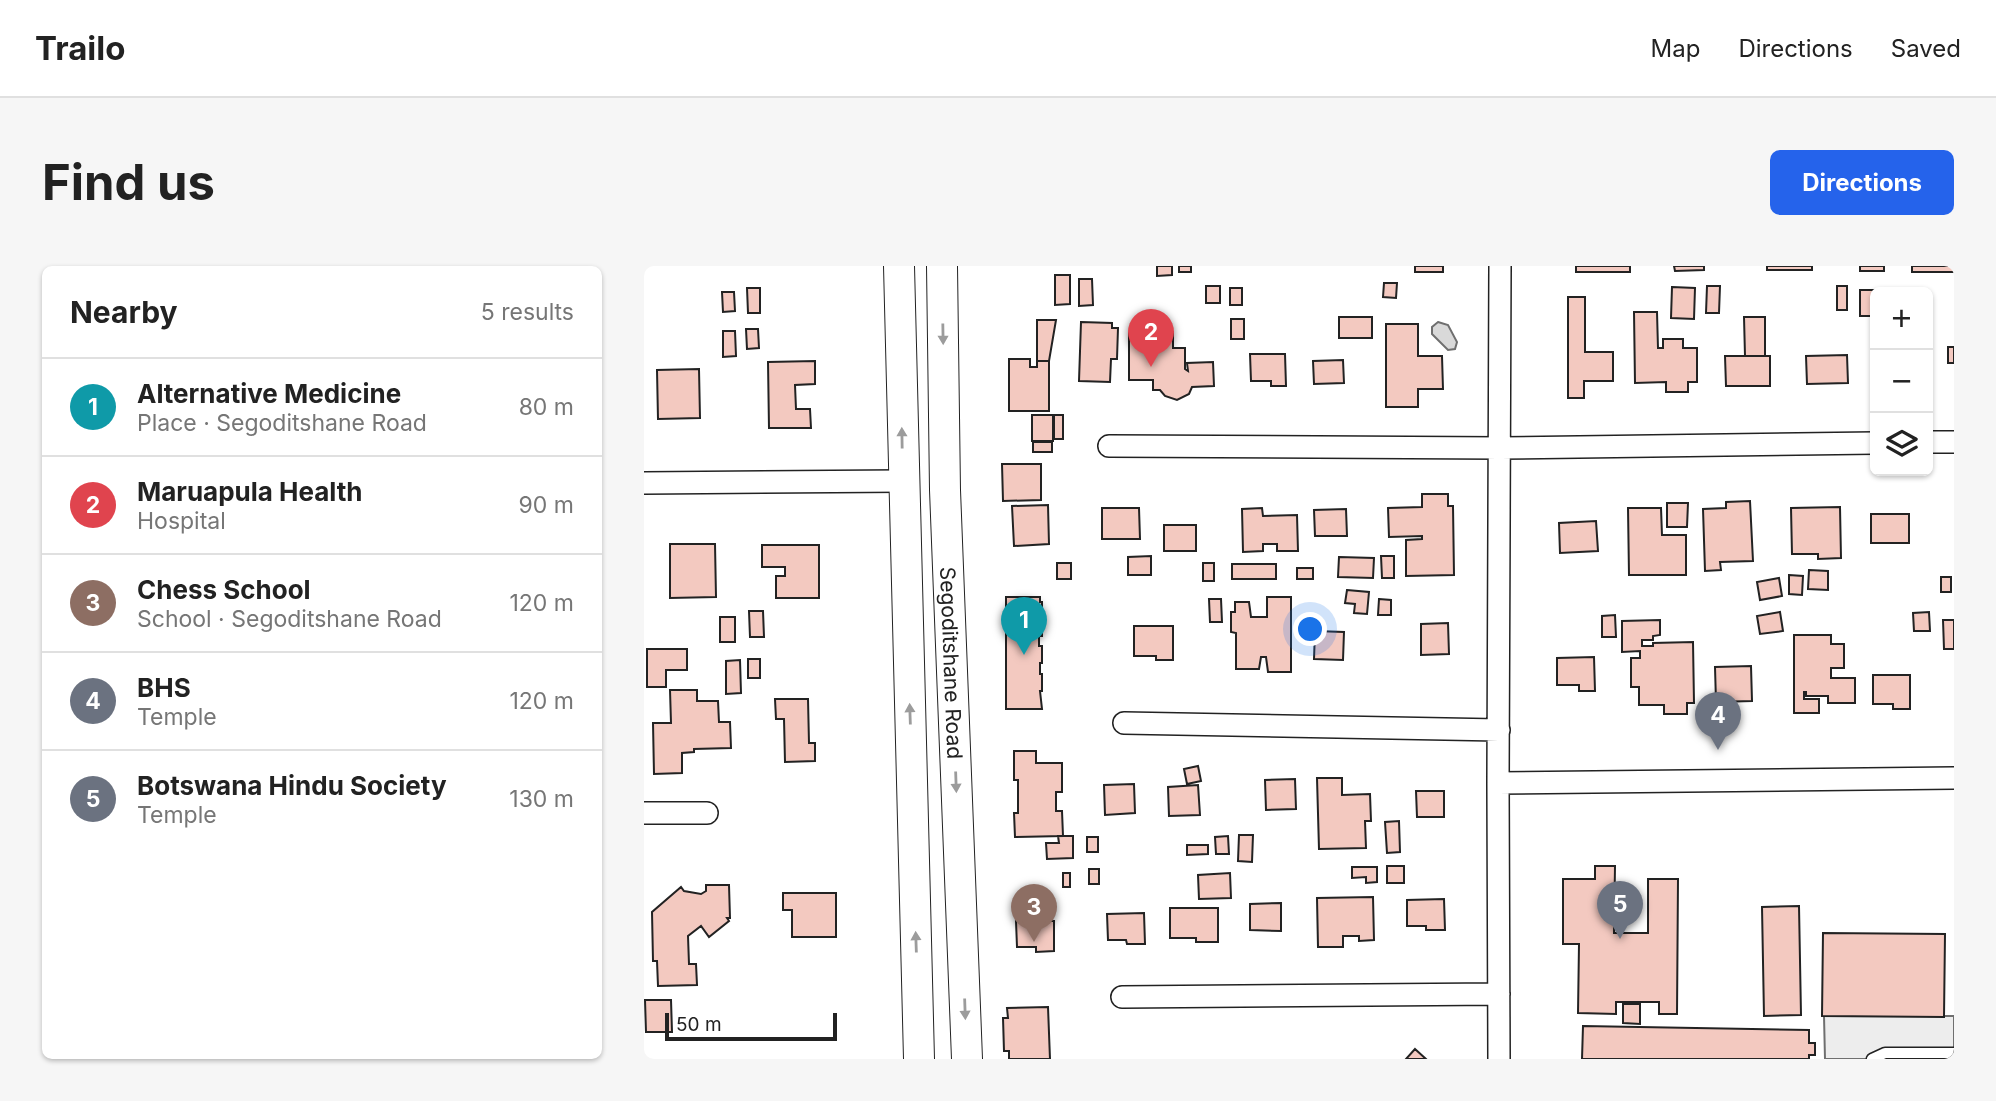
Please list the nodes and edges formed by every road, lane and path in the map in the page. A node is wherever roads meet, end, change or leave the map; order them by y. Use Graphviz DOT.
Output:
graph roads {
  1 [pos="899,266"];
  2 [pos="942,266"];
  3 [pos="1500,266"];
  4 [pos="1933,442"];
  5 [pos="1954,442"];
  6 [pos="1870,443"];
  7 [pos="1109,446"];
  8 [pos="1500,449"];
  9 [pos="903,481"];
  10 [pos="644,483"];
  11 [pos="1124,723"];
  12 [pos="1499,730"];
  13 [pos="1954,778"];
  14 [pos="1498,783"];
  15 [pos="644,813"];
  16 [pos="707,813"];
  17 [pos="1499,994"];
  18 [pos="1122,997"];
  19 [pos="1954,1053"];
  20 [pos="919,1059"];
  21 [pos="967,1059"];
  22 [pos="1499,1059"];
  23 [pos="1872,1059"];
  9 -- 1 [label="main road, Segoditshane Road, one-way"];
  2 -- 21 [label="main road, Segoditshane Road, one-way"];
  3 -- 8 [label="street"];
  4 -- 5 [label="street"];
  6 -- 8 [label="street"];
  7 -- 8 [label="street"];
  8 -- 12 [label="street"];
  9 -- 10 [label="street"];
  20 -- 9 [label="main road, Segoditshane Road, one-way"];
  11 -- 12 [label="street"];
  12 -- 14 [label="street"];
  13 -- 14 [label="street"];
  14 -- 17 [label="street"];
  15 -- 16 [label="street"];
  17 -- 18 [label="street"];
  17 -- 22 [label="street"];
  19 -- 23 [label="lane"];
}
